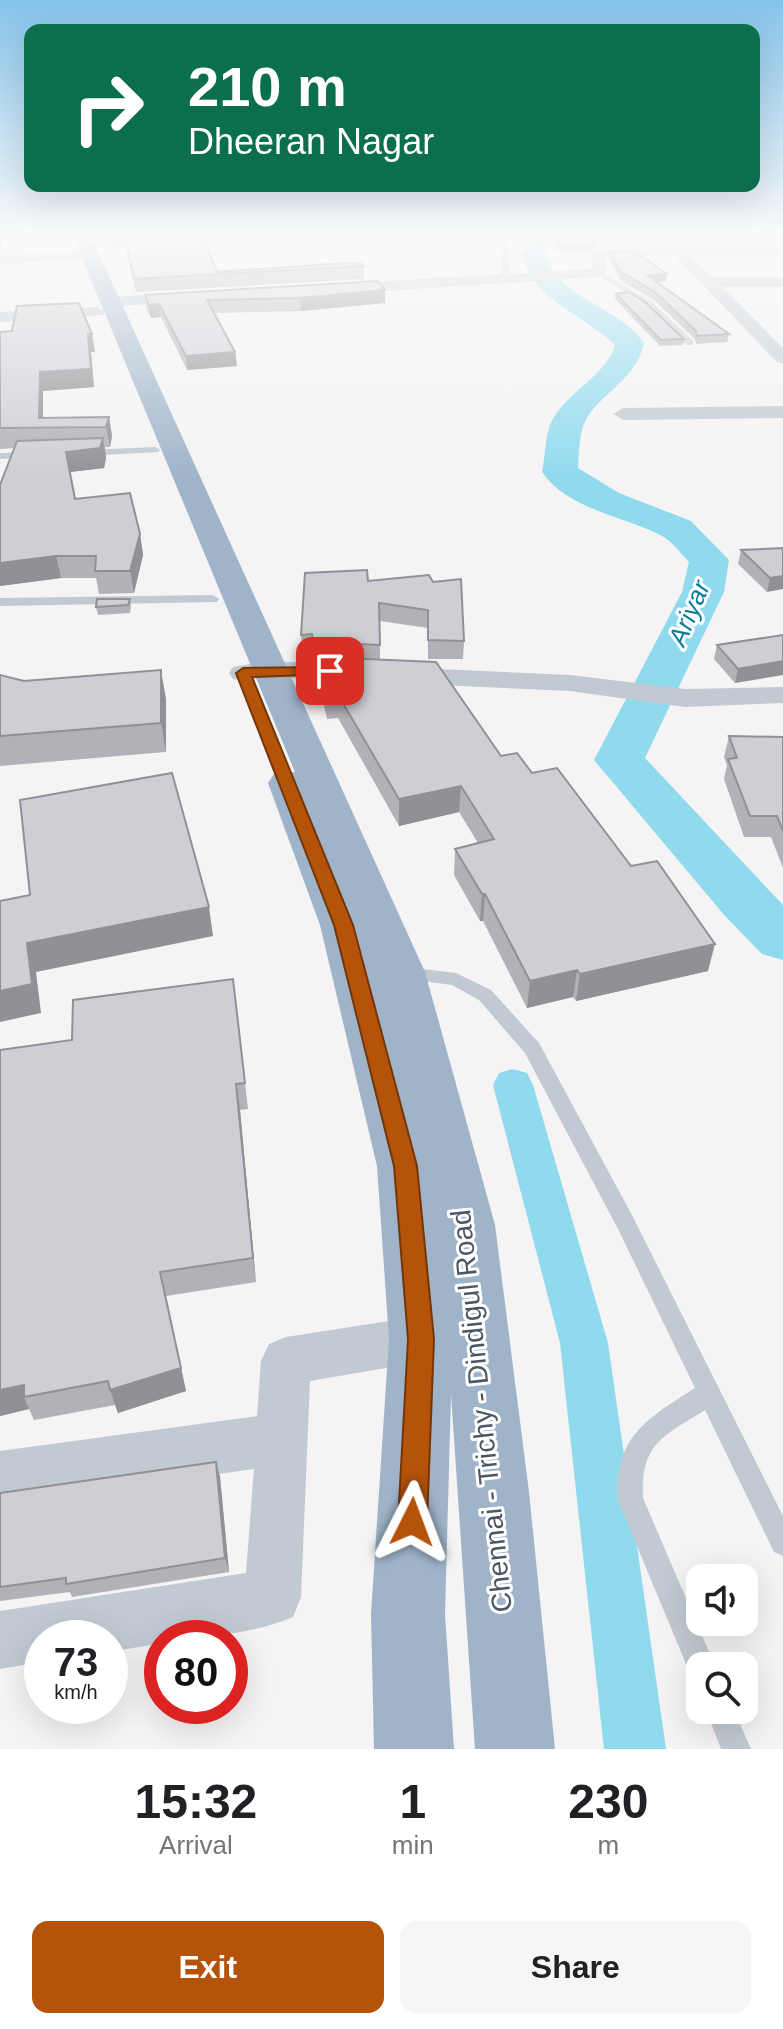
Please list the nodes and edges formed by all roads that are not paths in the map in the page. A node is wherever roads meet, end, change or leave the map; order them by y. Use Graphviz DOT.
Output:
graph roads {
  1 [pos="106,316"];
  2 [pos="107,316"];
  3 [pos="661,316"];
  4 [pos="742,316"];
  5 [pos="690,343"];
  6 [pos="783,358"];
  7 [pos="783,412"];
  8 [pos="623,414"];
  9 [pos="155,450"];
  10 [pos="77,453"];
  11 [pos="46,454"];
  12 [pos="0,456"];
  13 [pos="213,599"];
  14 [pos="0,602"];
  15 [pos="256,671"];
  16 [pos="783,695"];
  17 [pos="401,972"];
  18 [pos="421,1339"];
  19 [pos="709,1393"];
  20 [pos="281,1439"];
  21 [pos="0,1478"];
  22 [pos="783,1543"];
  23 [pos="0,1640"];
  24 [pos="695,1652"];
  25 [pos="726,1724"];
  26 [pos="414,1749"];
  27 [pos="515,1749"];
  28 [pos="736,1749"];
  1 -- 9 [label="highway, Chennai - Trichy - Dindigul Road"];
  2 -- 15 [label="highway, Chennai - Trichy - Dindigul Road"];
  3 -- 5 [label="lane"];
  4 -- 6 [label="street"];
  7 -- 8 [label="street"];
  9 -- 10 [label="lane"];
  9 -- 13 [label="highway, Chennai - Trichy - Dindigul Road"];
  11 -- 12 [label="lane"];
  13 -- 14 [label="lane"];
  13 -- 15 [label="highway, Chennai - Trichy - Dindigul Road"];
  15 -- 16 [label="street"];
  15 -- 17 [label="highway, Chennai - Trichy - Dindigul Road"];
  15 -- 18 [label="highway, Chennai - Trichy - Dindigul Road"];
  17 -- 19 [label="lane"];
  17 -- 27 [label="highway, Chennai - Trichy - Dindigul Road"];
  18 -- 20 [label="street"];
  18 -- 26 [label="highway, Chennai - Trichy - Dindigul Road"];
  19 -- 22 [label="lane"];
  19 -- 24 [label="lane"];
  20 -- 21 [label="street"];
  20 -- 23 [label="street"];
  25 -- 28 [label="lane"];
}
